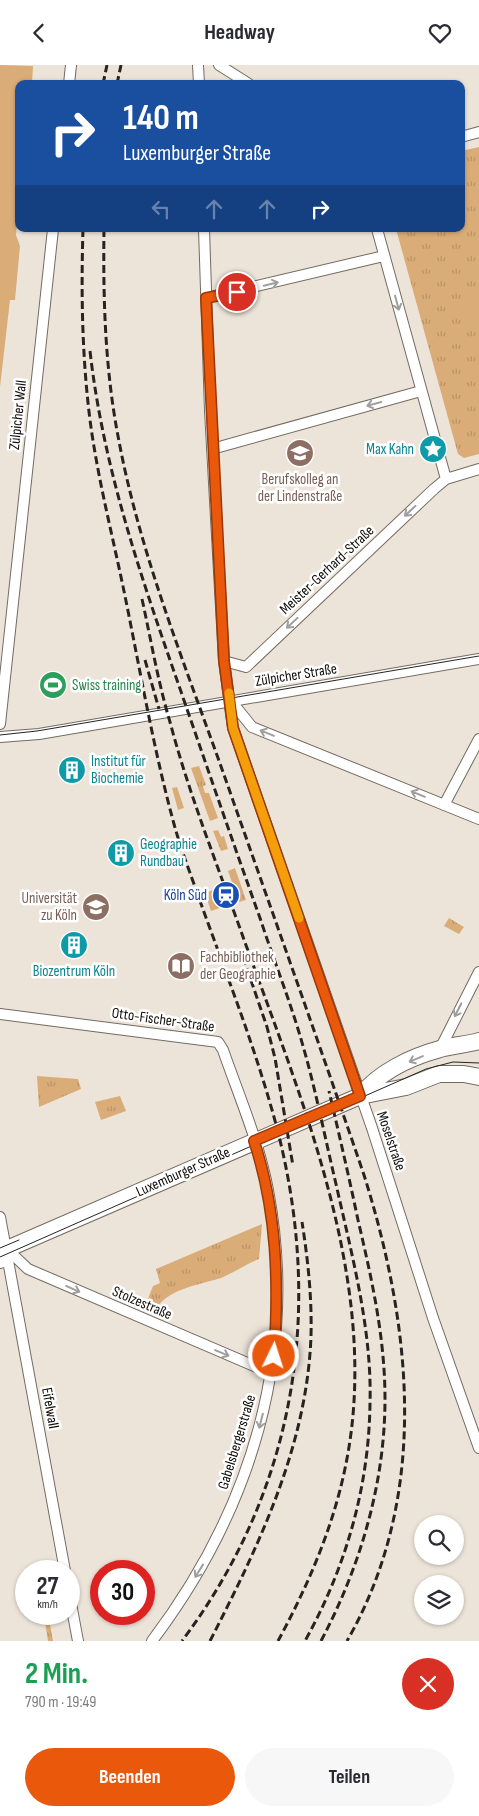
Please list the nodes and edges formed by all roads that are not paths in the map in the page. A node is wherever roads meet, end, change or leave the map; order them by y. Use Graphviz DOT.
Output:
graph roads {
  1 [pos="71,65"];
  2 [pos="198,65"];
  3 [pos="219,65"];
  4 [pos="69,80"];
  5 [pos="199,80"];
  6 [pos="243,80"];
  7 [pos="479,132"];
  8 [pos="465,136"];
  9 [pos="53,232"];
  10 [pos="204,232"];
  11 [pos="378,232"];
  12 [pos="384,256"];
  13 [pos="206,298"];
  14 [pos="421,391"];
  15 [pos="212,449"];
  16 [pos="479,469"];
  17 [pos="446,479"];
  18 [pos="479,659"];
  19 [pos="224,661"];
  20 [pos="230,701"];
  21 [pos="0,724"];
  22 [pos="0,737"];
  23 [pos="479,739"];
  24 [pos="444,805"];
  25 [pos="479,819"];
  26 [pos="479,972"];
  27 [pos="0,1014"];
  28 [pos="479,1041"];
  29 [pos="440,1049"];
  30 [pos="479,1077"];
  31 [pos="360,1096"];
  32 [pos="254,1141"];
  33 [pos="0,1217"];
  34 [pos="2,1253"];
  35 [pos="272,1374"];
  36 [pos="479,1448"];
  37 [pos="63,1560"];
  38 [pos="75,1625"];
  39 [pos="78,1641"];
  40 [pos="152,1641"];
  1 -- 4 [label="street"];
  2 -- 5 [label="street"];
  3 -- 6 [label="street"];
  7 -- 8 [label="street"];
  9 -- 21 [label="street, Zülpicher Wall"];
  10 -- 13 [label="street, Moselstraße"];
  11 -- 12 [label="street"];
  13 -- 12 [label="street, one-way"];
  12 -- 14 [label="street, one-way"];
  13 -- 15 [label="street, Moselstraße"];
  14 -- 15 [label="street, one-way"];
  14 -- 17 [label="street"];
  15 -- 19 [label="street, Moselstraße"];
  16 -- 17 [label="street"];
  17 -- 19 [label="street, Meister-Gerhard-Straße, one-way"];
  18 -- 20 [label="street, Zülpicher Straße"];
  19 -- 20 [label="street, Moselstraße"];
  20 -- 22 [label="street, Zülpicher Straße"];
  24 -- 20 [label="street, one-way"];
  20 -- 31 [label="street, Moselstraße"];
  23 -- 24 [label="street"];
  24 -- 25 [label="street"];
  26 -- 29 [label="street, one-way"];
  27 -- 32 [label="street, Otto-Fischer-Straße"];
  28 -- 29 [label="main road, Luxemburger Straße"];
  29 -- 31 [label="main road, Luxemburger Straße, one-way"];
  30 -- 31 [label="main road, Luxemburger Straße"];
  31 -- 32 [label="main road, Luxemburger Straße"];
  31 -- 36 [label="street, Moselstraße"];
  32 -- 34 [label="main road, Luxemburger Straße"];
  32 -- 35 [label="street, Gabelsbergerstraße"];
  33 -- 34 [label="street, Eifelwall"];
  34 -- 35 [label="street, Stolzestraße, one-way"];
  34 -- 37 [label="street, Eifelwall"];
  35 -- 40 [label="street, Gabelsbergerstraße, one-way"];
  38 -- 39 [label="street"];
}
